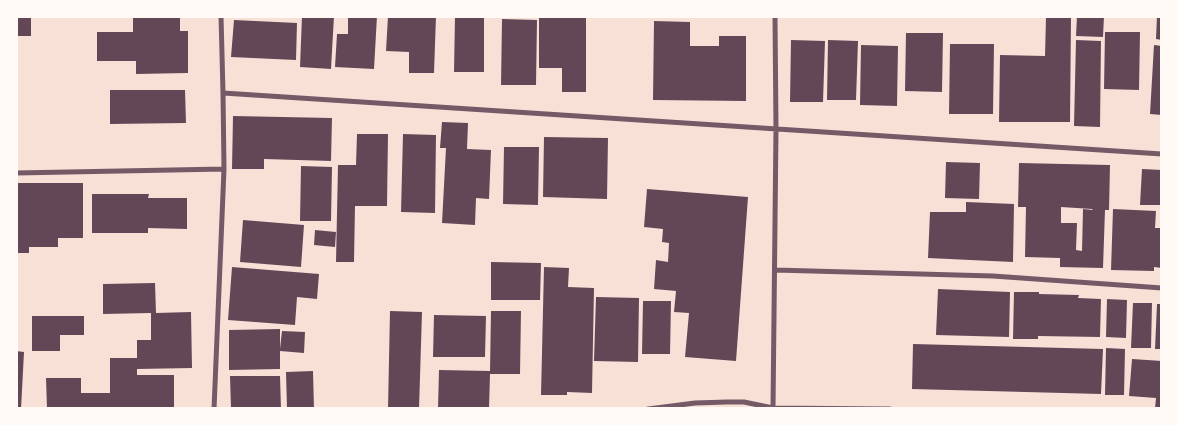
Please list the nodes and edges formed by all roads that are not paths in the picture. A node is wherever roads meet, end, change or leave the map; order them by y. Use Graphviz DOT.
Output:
graph roads {
  1 [pos="220,16"];
  2 [pos="775,16"];
  3 [pos="223,94"];
  4 [pos="776,130"];
  5 [pos="1162,154"];
  6 [pos="224,169"];
  7 [pos="16,173"];
  8 [pos="775,270"];
  9 [pos="1162,288"];
  10 [pos="773,408"];
  11 [pos="214,409"];
  12 [pos="648,409"];
  13 [pos="890,409"];
  1 -- 3 [label="street"];
  2 -- 4 [label="street"];
  3 -- 4 [label="street"];
  3 -- 6 [label="street"];
  4 -- 5 [label="street"];
  4 -- 8 [label="street"];
  6 -- 7 [label="street"];
  6 -- 11 [label="street"];
  8 -- 9 [label="street"];
  8 -- 10 [label="street"];
  10 -- 12 [label="street"];
  10 -- 13 [label="street"];
}
